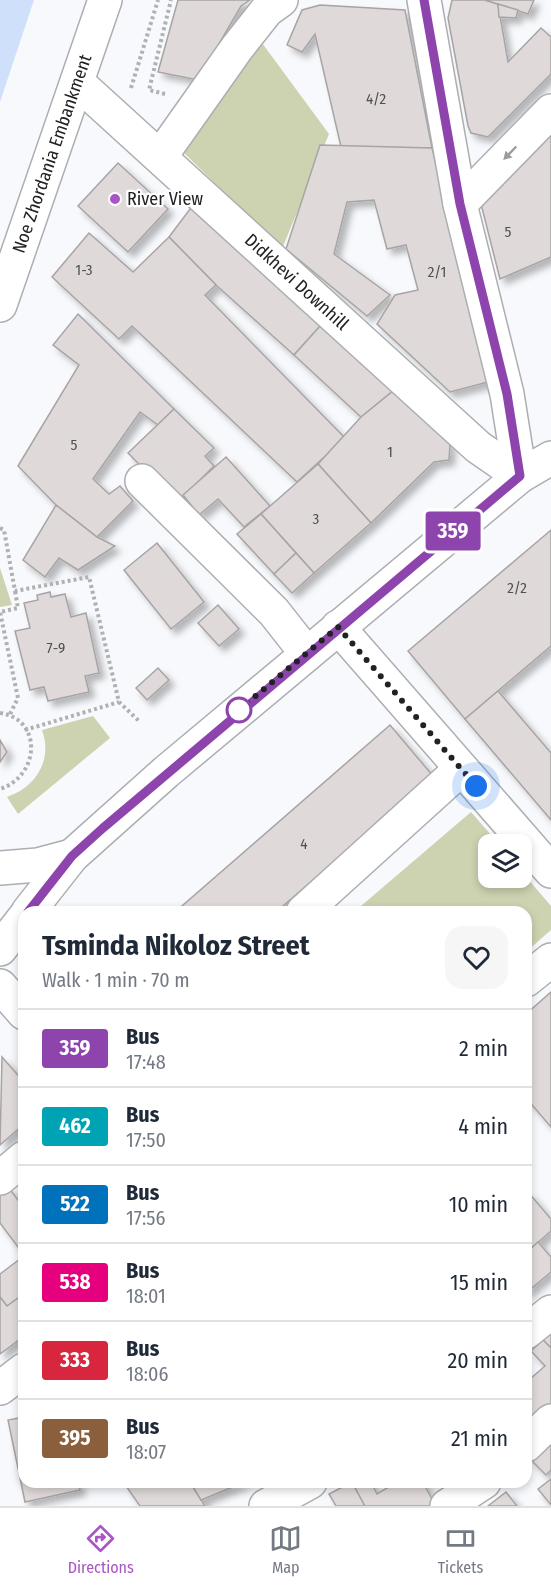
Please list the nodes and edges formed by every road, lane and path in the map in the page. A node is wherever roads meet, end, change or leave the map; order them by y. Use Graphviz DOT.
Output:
graph roads {
  1 [pos="105,0"];
  2 [pos="158,0"];
  3 [pos="171,0"];
  4 [pos="281,0"];
  5 [pos="424,0"];
  6 [pos="77,82"];
  7 [pos="130,92"];
  8 [pos="175,97"];
  9 [pos="551,111"];
  10 [pos="160,157"];
  11 [pos="460,204"];
  12 [pos="0,305"];
  13 [pos="551,458"];
  14 [pos="520,476"];
  15 [pos="142,481"];
  16 [pos="0,528"];
  17 [pos="15,591"];
  18 [pos="338,627"];
  19 [pos="307,654"];
  20 [pos="119,702"];
  21 [pos="0,712"];
  22 [pos="10,714"];
  23 [pos="140,722"];
  24 [pos="25,730"];
  25 [pos="461,769"];
  26 [pos="0,789"];
  27 [pos="72,856"];
  28 [pos="4,867"];
  29 [pos="551,871"];
  30 [pos="33,906"];
  31 [pos="310,906"];
  32 [pos="18,926"];
  33 [pos="0,949"];
  34 [pos="551,960"];
  35 [pos="532,975"];
  36 [pos="0,986"];
  37 [pos="18,1006"];
  38 [pos="18,1163"];
  39 [pos="0,1178"];
  40 [pos="551,1312"];
  41 [pos="532,1327"];
  42 [pos="18,1374"];
  43 [pos="0,1388"];
  44 [pos="551,1421"];
  45 [pos="532,1439"];
  46 [pos="299,1488"];
  47 [pos="472,1488"];
  48 [pos="451,1499"];
  49 [pos="266,1506"];
  1 -- 6 [label="street, Noe Zhordania Embankment"];
  2 -- 7 [label="path"];
  3 -- 8 [label="path"];
  4 -- 10 [label="street"];
  5 -- 11 [label="street"];
  6 -- 10 [label="street, Didkhevi Downhill"];
  6 -- 12 [label="street, Noe Zhordania Embankment"];
  9 -- 11 [label="street, one-way"];
  10 -- 14 [label="street, Didkhevi Downhill"];
  11 -- 14 [label="street"];
  13 -- 14 [label="street"];
  14 -- 18 [label="street"];
  15 -- 19 [label="street"];
  16 -- 17 [label="path"];
  17 -- 20 [label="path"];
  17 -- 22 [label="path"];
  18 -- 19 [label="street"];
  18 -- 25 [label="street"];
  19 -- 27 [label="street"];
  20 -- 23 [label="path"];
  20 -- 24 [label="path"];
  21 -- 22 [label="path"];
  22 -- 24 [label="path"];
  24 -- 26 [label="path"];
  25 -- 29 [label="street"];
  25 -- 31 [label="street"];
  27 -- 28 [label="street"];
  27 -- 30 [label="street"];
  32 -- 33 [label="street"];
  34 -- 35 [label="street"];
  36 -- 37 [label="street"];
  38 -- 39 [label="street"];
  40 -- 41 [label="street"];
  42 -- 43 [label="street"];
  44 -- 45 [label="street"];
  46 -- 49 [label="street"];
  47 -- 48 [label="street"];
}
